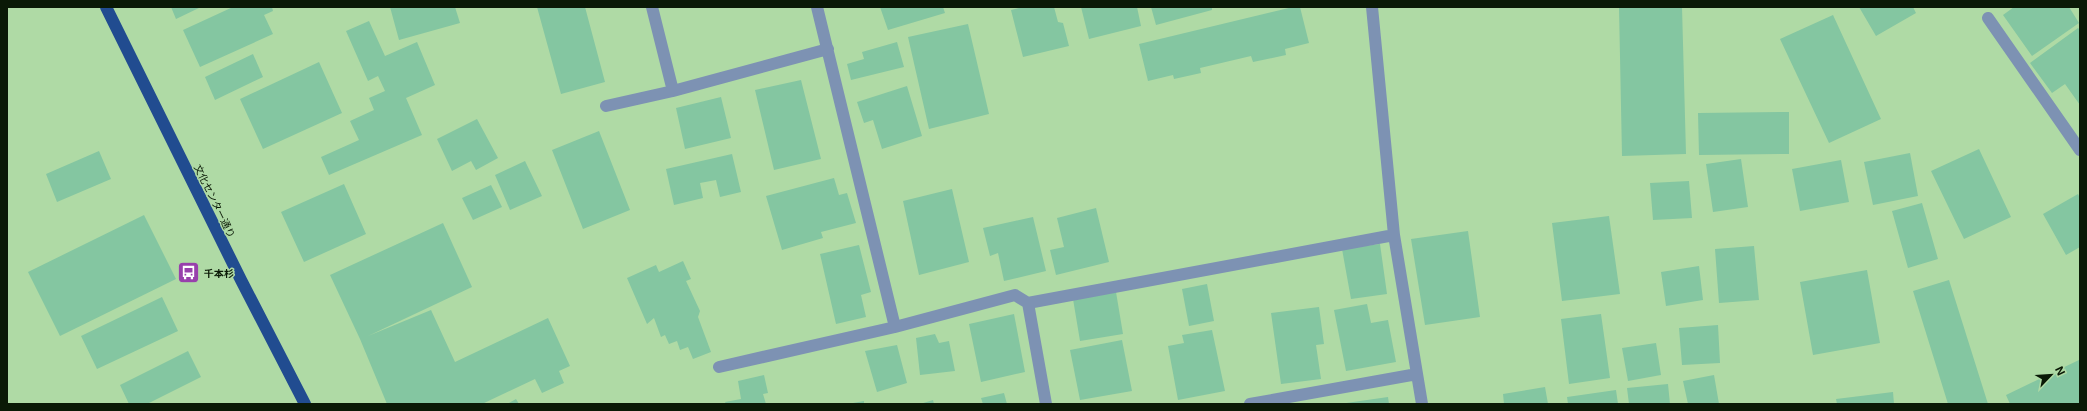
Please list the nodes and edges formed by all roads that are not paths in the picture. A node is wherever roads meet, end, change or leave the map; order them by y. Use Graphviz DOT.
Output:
graph roads {
  1 [pos="106,7"];
  2 [pos="652,7"];
  3 [pos="818,7"];
  4 [pos="1372,7"];
  5 [pos="1988,18"];
  6 [pos="828,49"];
  7 [pos="673,91"];
  8 [pos="606,106"];
  9 [pos="2080,150"];
  10 [pos="1394,235"];
  11 [pos="1028,303"];
  12 [pos="895,327"];
  13 [pos="718,367"];
  14 [pos="1417,374"];
  15 [pos="306,404"];
  16 [pos="1046,404"];
  17 [pos="1250,404"];
  18 [pos="1422,404"];
  1 -- 15 [label="highway, 文化センター通り"];
  2 -- 7 [label="street"];
  3 -- 6 [label="street"];
  4 -- 10 [label="street"];
  5 -- 9 [label="street"];
  6 -- 7 [label="street"];
  6 -- 12 [label="street"];
  7 -- 8 [label="street"];
  10 -- 11 [label="street"];
  10 -- 14 [label="street"];
  11 -- 12 [label="street"];
  11 -- 16 [label="street"];
  12 -- 13 [label="street"];
  14 -- 17 [label="street"];
  14 -- 18 [label="street"];
}
